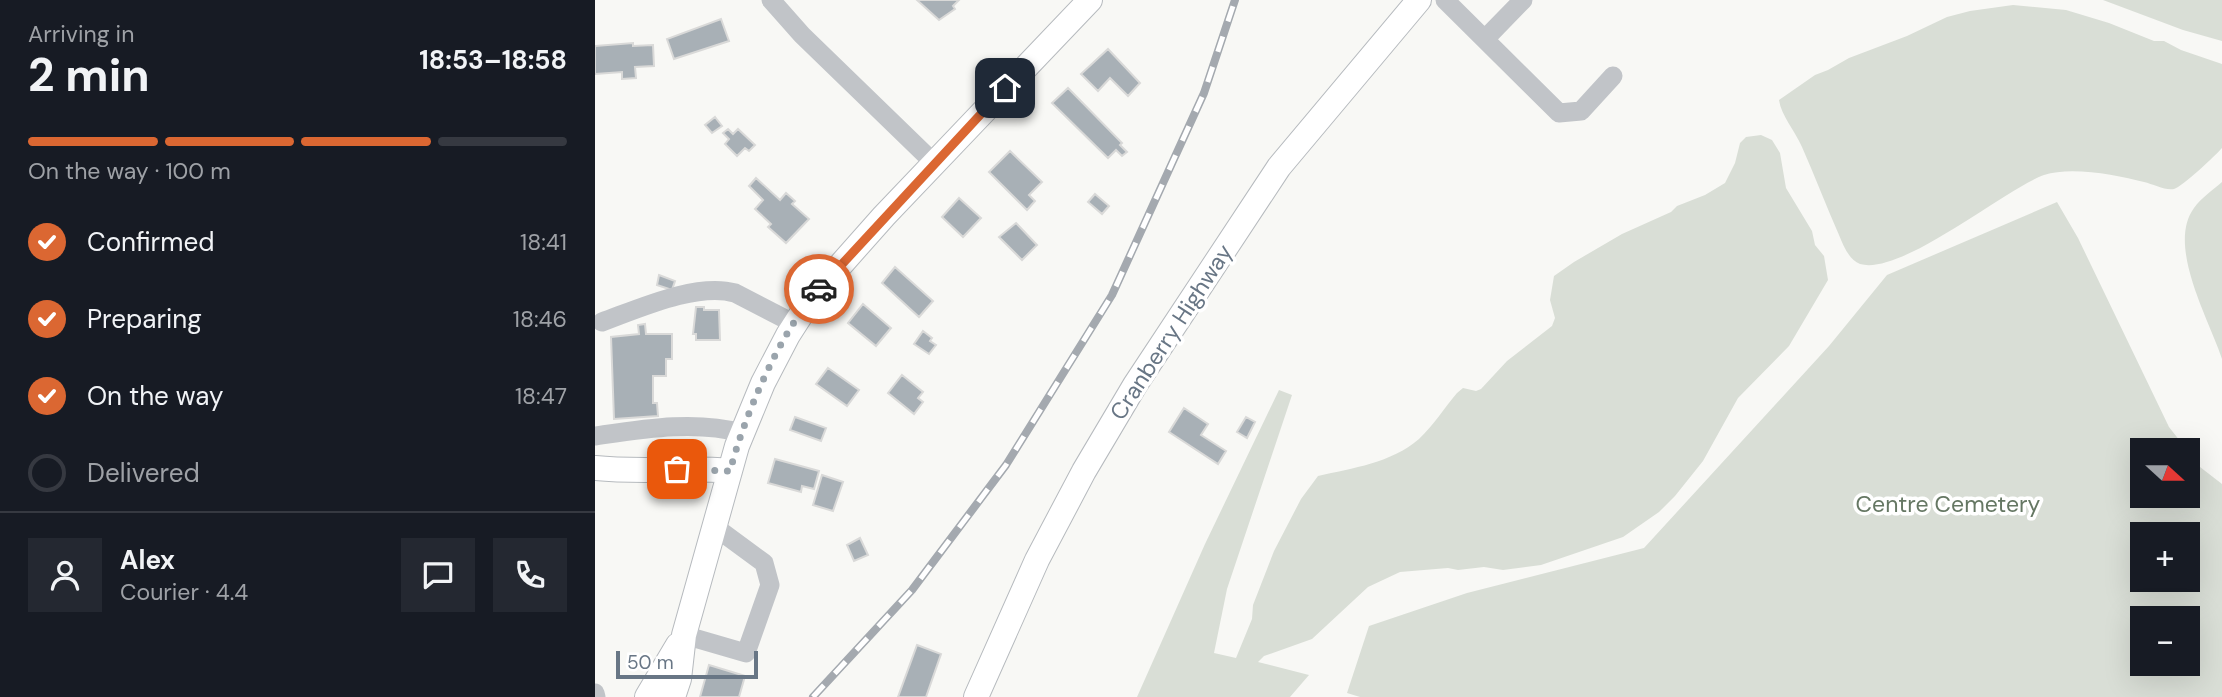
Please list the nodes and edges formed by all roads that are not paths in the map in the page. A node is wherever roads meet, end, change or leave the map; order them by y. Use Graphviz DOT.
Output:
graph roads {
  1 [pos="771,0"];
  2 [pos="1090,0"];
  3 [pos="1419,0"];
  4 [pos="1445,0"];
  5 [pos="1523,0"];
  6 [pos="1485,39"];
  7 [pos="1613,76"];
  8 [pos="934,163"];
  9 [pos="795,324"];
  10 [pos="597,327"];
  11 [pos="742,433"];
  12 [pos="595,436"];
  13 [pos="595,468"];
  14 [pos="730,471"];
  15 [pos="715,527"];
  16 [pos="684,635"];
  17 [pos="647,697"];
  18 [pos="673,697"];
  19 [pos="976,697"];
  1 -- 8 [label="street"];
  2 -- 8 [label="main road"];
  3 -- 19 [label="main road, Cranberry Highway"];
  4 -- 6 [label="street"];
  5 -- 6 [label="street"];
  6 -- 7 [label="street"];
  8 -- 9 [label="main road"];
  9 -- 10 [label="street"];
  9 -- 11 [label="main road"];
  11 -- 12 [label="street"];
  11 -- 14 [label="main road"];
  13 -- 14 [label="main road"];
  14 -- 15 [label="main road"];
  15 -- 16 [label="main road"];
  15 -- 16 [label="street"];
  16 -- 17 [label="main road"];
  16 -- 18 [label="main road"];
}
